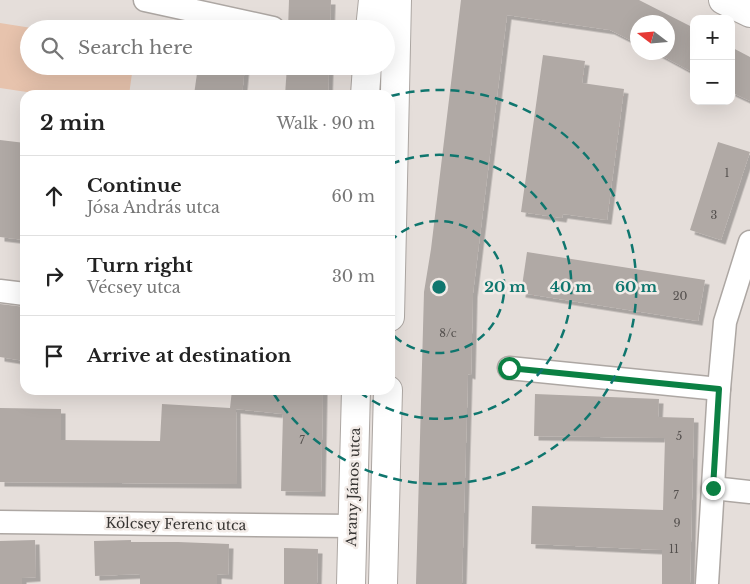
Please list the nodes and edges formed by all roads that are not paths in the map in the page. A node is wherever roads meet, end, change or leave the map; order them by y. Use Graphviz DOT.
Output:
graph roads {
  1 [pos="145,0"];
  2 [pos="373,0"];
  3 [pos="397,0"];
  4 [pos="723,0"];
  5 [pos="750,13"];
  6 [pos="236,20"];
  7 [pos="371,20"];
  8 [pos="366,75"];
  9 [pos="365,90"];
  10 [pos="395,91"];
  11 [pos="750,242"];
  12 [pos="0,291"];
  13 [pos="20,293"];
  14 [pos="509,368"];
  15 [pos="719,389"];
  16 [pos="356,395"];
  17 [pos="388,395"];
  18 [pos="713,488"];
  19 [pos="750,492"];
  20 [pos="0,522"];
  21 [pos="352,526"];
  22 [pos="350,584"];
  23 [pos="383,584"];
  24 [pos="708,584"];
  1 -- 6 [label="street"];
  2 -- 7 [label="street"];
  3 -- 10 [label="street"];
  4 -- 5 [label="street"];
  8 -- 9 [label="street"];
  11 -- 15 [label="street"];
  12 -- 13 [label="street"];
  14 -- 15 [label="street"];
  15 -- 18 [label="street"];
  16 -- 21 [label="street, Arany János utca"];
  17 -- 23 [label="street"];
  18 -- 19 [label="street"];
  18 -- 24 [label="street"];
  20 -- 21 [label="street, Kölcsey Ferenc utca"];
  21 -- 22 [label="street, Arany János utca"];
}
